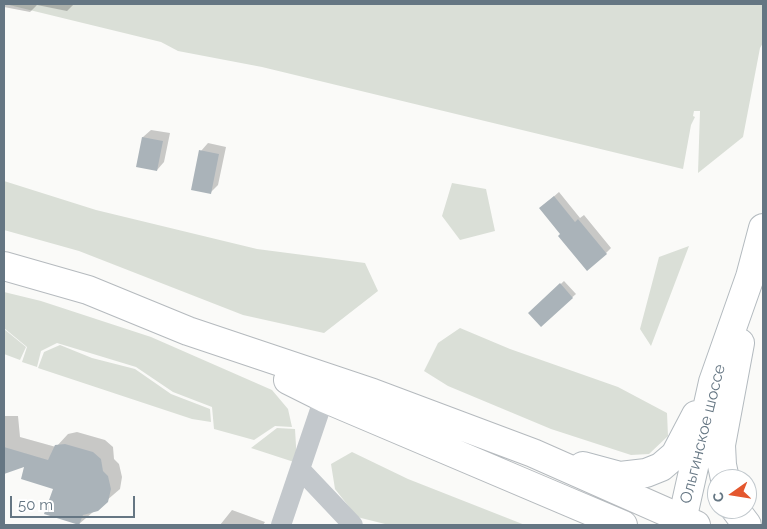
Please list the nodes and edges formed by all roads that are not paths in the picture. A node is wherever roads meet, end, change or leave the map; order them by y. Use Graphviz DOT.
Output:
graph roads {
  1 [pos="763,228"];
  2 [pos="4,266"];
  3 [pos="750,277"];
  4 [pos="188,330"];
  5 [pos="713,382"];
  6 [pos="324,398"];
  7 [pos="533,453"];
  8 [pos="300,469"];
  9 [pos="723,469"];
  10 [pos="686,523"];
  11 [pos="281,525"];
  12 [pos="353,525"];
  13 [pos="623,525"];
  1 -- 3 [label="main road, Ольгинское шоссе"];
  2 -- 4 [label="main road"];
  3 -- 5 [label="main road, Ольгинское шоссе"];
  3 -- 9 [label="main road"];
  4 -- 6 [label="main road"];
  4 -- 7 [label="main road"];
  5 -- 7 [label="main road"];
  5 -- 10 [label="main road, Ольгинское шоссе"];
  6 -- 8 [label="street"];
  6 -- 13 [label="main road"];
  7 -- 10 [label="main road"];
  8 -- 11 [label="street"];
  8 -- 12 [label="street"];
}
